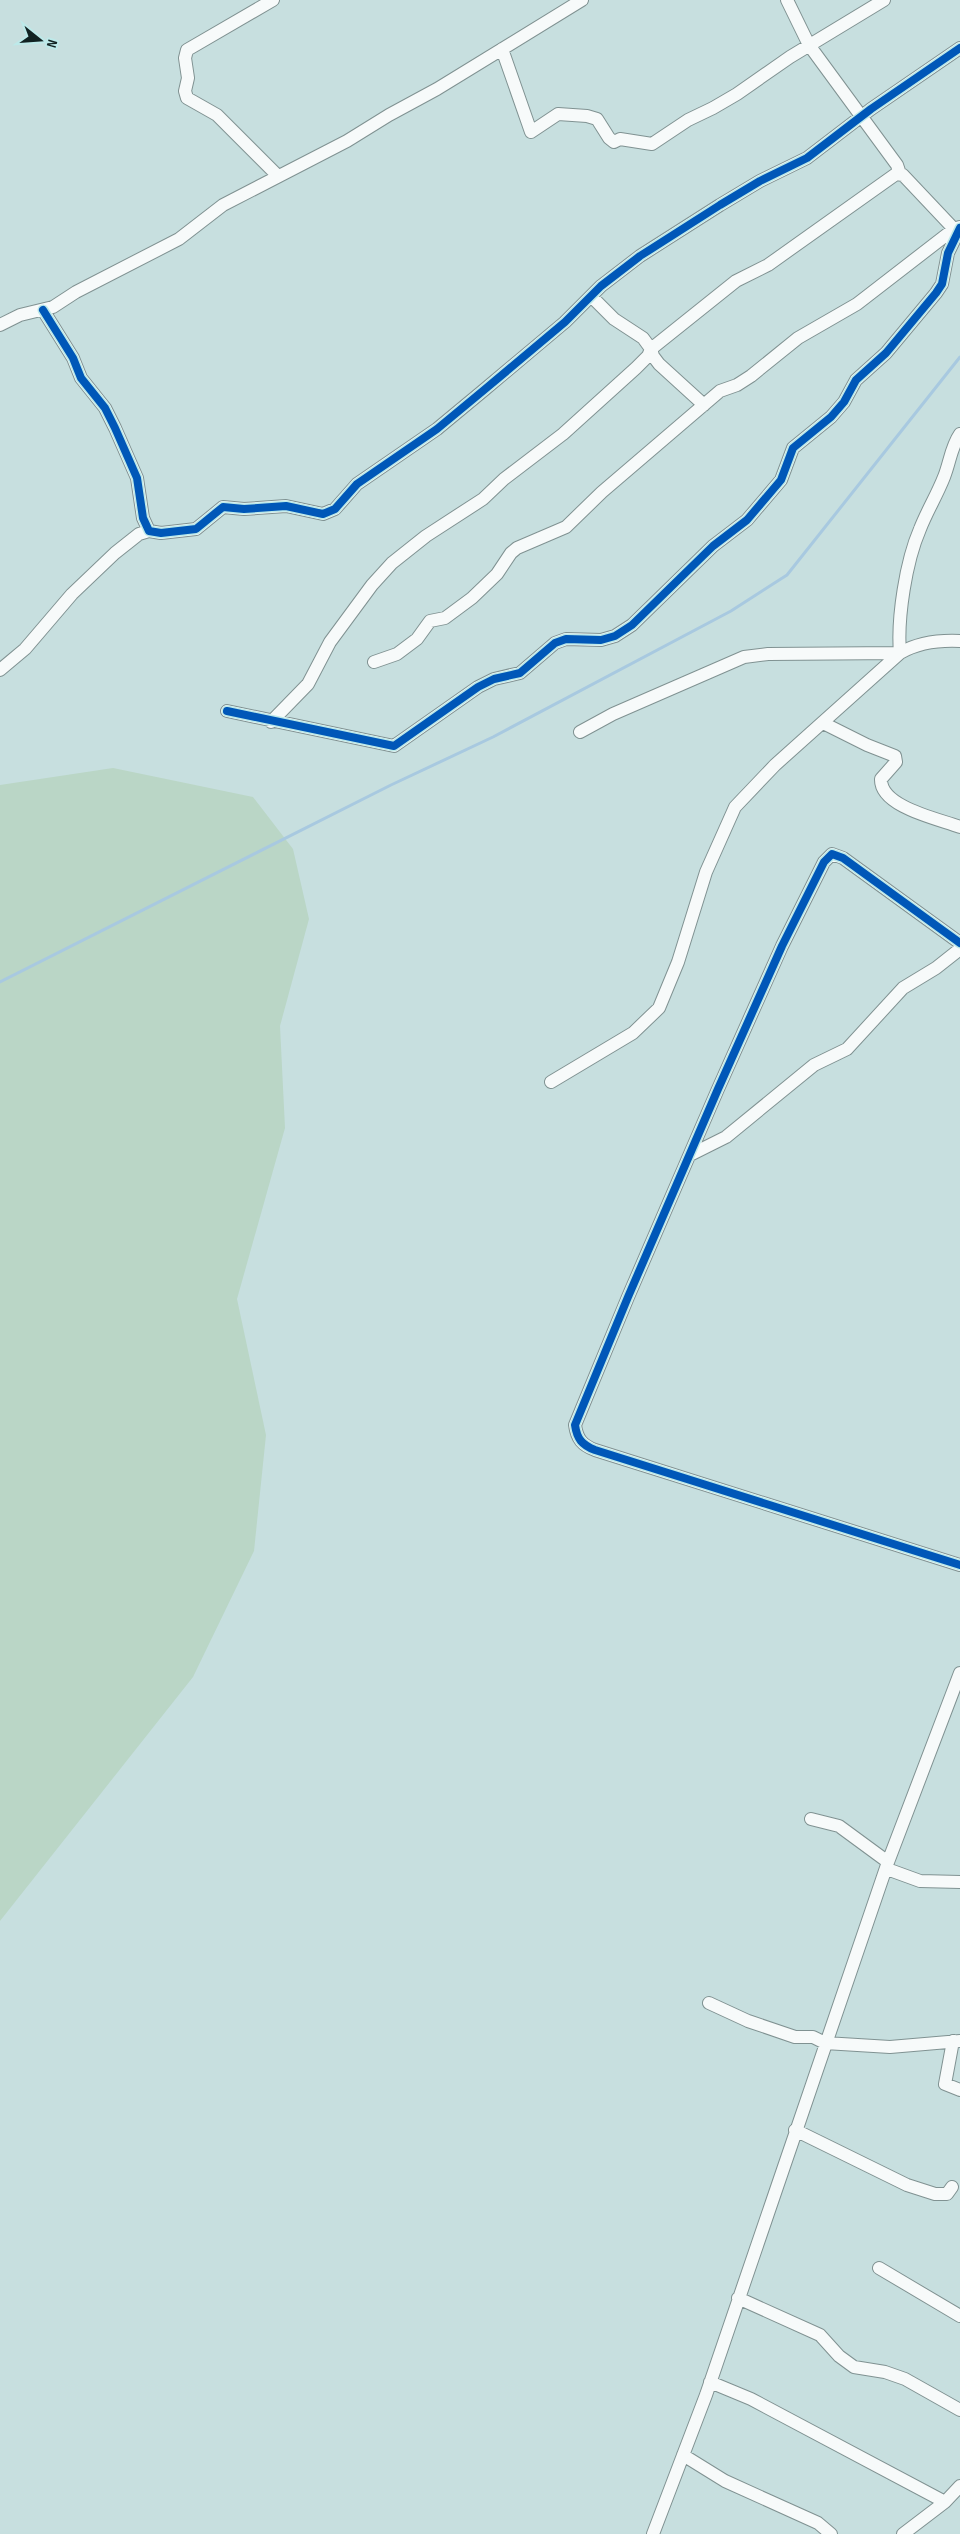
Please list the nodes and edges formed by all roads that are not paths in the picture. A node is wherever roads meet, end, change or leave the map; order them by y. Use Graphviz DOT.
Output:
graph roads {
  1 [pos="274,0"];
  2 [pos="582,0"];
  3 [pos="787,0"];
  4 [pos="884,0"];
  5 [pos="809,45"];
  6 [pos="960,48"];
  7 [pos="502,49"];
  8 [pos="860,117"];
  9 [pos="900,174"];
  10 [pos="278,176"];
  11 [pos="958,228"];
  12 [pos="591,296"];
  13 [pos="43,310"];
  14 [pos="0,325"];
  15 [pos="651,348"];
  16 [pos="704,405"];
  17 [pos="960,434"];
  18 [pos="149,530"];
  19 [pos="960,641"];
  20 [pos="900,653"];
  21 [pos="374,662"];
  22 [pos="0,670"];
  23 [pos="227,712"];
  24 [pos="272,722"];
  25 [pos="823,723"];
  26 [pos="580,732"];
  27 [pos="960,827"];
  28 [pos="960,943"];
  29 [pos="960,949"];
  30 [pos="551,1082"];
  31 [pos="690,1155"];
  32 [pos="960,1565"];
  33 [pos="960,1673"];
  34 [pos="811,1819"];
  35 [pos="887,1866"];
  36 [pos="960,1882"];
  37 [pos="709,2003"];
  38 [pos="956,2041"];
  39 [pos="825,2043"];
  40 [pos="960,2090"];
  41 [pos="795,2130"];
  42 [pos="952,2187"];
  43 [pos="879,2268"];
  44 [pos="738,2298"];
  45 [pos="960,2316"];
  46 [pos="710,2382"];
  47 [pos="960,2410"];
  48 [pos="683,2455"];
  49 [pos="960,2486"];
  50 [pos="945,2502"];
  51 [pos="653,2534"];
  52 [pos="830,2534"];
  53 [pos="903,2534"];
  1 -- 10 [label="street"];
  2 -- 7 [label="street"];
  3 -- 5 [label="street"];
  4 -- 5 [label="street"];
  5 -- 7 [label="street"];
  5 -- 8 [label="street"];
  6 -- 8 [label="street"];
  7 -- 10 [label="street"];
  8 -- 9 [label="street"];
  8 -- 12 [label="street"];
  9 -- 11 [label="street"];
  9 -- 15 [label="street"];
  10 -- 13 [label="street"];
  11 -- 16 [label="street"];
  11 -- 24 [label="street"];
  12 -- 15 [label="street"];
  12 -- 18 [label="street"];
  13 -- 14 [label="street"];
  13 -- 18 [label="street"];
  15 -- 16 [label="street"];
  15 -- 24 [label="street"];
  16 -- 21 [label="street"];
  17 -- 20 [label="street"];
  18 -- 22 [label="street"];
  19 -- 20 [label="street"];
  20 -- 25 [label="street"];
  20 -- 26 [label="street"];
  23 -- 24 [label="street"];
  25 -- 27 [label="street"];
  25 -- 30 [label="street"];
  28 -- 31 [label="street"];
  29 -- 31 [label="street"];
  31 -- 32 [label="street"];
  33 -- 35 [label="street"];
  34 -- 35 [label="street"];
  35 -- 36 [label="street"];
  35 -- 39 [label="street"];
  37 -- 39 [label="street"];
  38 -- 39 [label="street"];
  38 -- 40 [label="street"];
  39 -- 41 [label="street"];
  41 -- 42 [label="street"];
  41 -- 44 [label="street"];
  43 -- 45 [label="street"];
  44 -- 46 [label="street"];
  44 -- 47 [label="street"];
  46 -- 48 [label="street"];
  46 -- 50 [label="street"];
  48 -- 51 [label="street"];
  48 -- 52 [label="street"];
  49 -- 50 [label="street"];
  50 -- 53 [label="street"];
}
